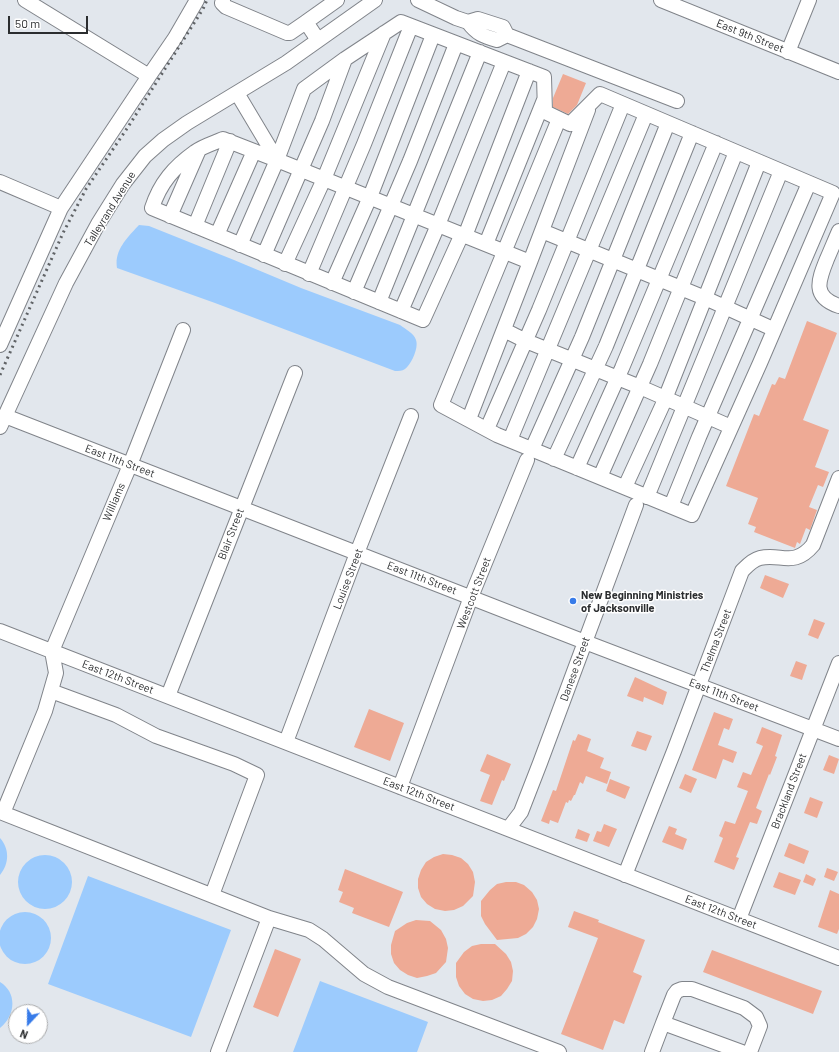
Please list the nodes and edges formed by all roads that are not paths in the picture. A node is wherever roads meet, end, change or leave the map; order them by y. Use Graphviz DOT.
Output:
graph roads {
  1 [pos="25,0"];
  2 [pos="197,0"];
  3 [pos="222,0"];
  4 [pos="337,0"];
  5 [pos="375,0"];
  6 [pos="418,0"];
  7 [pos="661,0"];
  8 [pos="809,0"];
  9 [pos="680,4"];
  10 [pos="306,22"];
  11 [pos="411,26"];
  12 [pos="384,33"];
  13 [pos="433,35"];
  14 [pos="318,40"];
  15 [pos="456,44"];
  16 [pos="480,52"];
  17 [pos="788,52"];
  18 [pos="345,59"];
  19 [pos="504,62"];
  20 [pos="529,71"];
  21 [pos="839,72"];
  22 [pos="149,76"];
  23 [pos="237,93"];
  24 [pos="545,98"];
  25 [pos="677,101"];
  26 [pos="590,104"];
  27 [pos="623,104"];
  28 [pos="646,114"];
  29 [pos="559,119"];
  30 [pos="668,123"];
  31 [pos="692,133"];
  32 [pos="230,142"];
  33 [pos="716,143"];
  34 [pos="198,150"];
  35 [pos="254,151"];
  36 [pos="736,152"];
  37 [pos="277,160"];
  38 [pos="759,162"];
  39 [pos="300,169"];
  40 [pos="781,171"];
  41 [pos="324,179"];
  42 [pos="0,182"];
  43 [pos="809,183"];
  44 [pos="346,188"];
  45 [pos="370,198"];
  46 [pos="391,206"];
  47 [pos="60,208"];
  48 [pos="170,216"];
  49 [pos="415,216"];
  50 [pos="438,225"];
  51 [pos="195,226"];
  52 [pos="542,231"];
  53 [pos="839,231"];
  54 [pos="217,235"];
  55 [pos="463,235"];
  56 [pos="567,242"];
  57 [pos="486,244"];
  58 [pos="240,245"];
  59 [pos="590,251"];
  60 [pos="504,252"];
  61 [pos="264,255"];
  62 [pos="613,261"];
  63 [pos="530,262"];
  64 [pos="285,264"];
  65 [pos="637,270"];
  66 [pos="309,274"];
  67 [pos="660,280"];
  68 [pos="332,283"];
  69 [pos="680,289"];
  70 [pos="354,292"];
  71 [pos="705,298"];
  72 [pos="379,302"];
  73 [pos="839,306"];
  74 [pos="725,308"];
  75 [pos="401,311"];
  76 [pos="750,319"];
  77 [pos="773,329"];
  78 [pos="183,330"];
  79 [pos="504,330"];
  80 [pos="526,341"];
  81 [pos="0,345"];
  82 [pos="548,350"];
  83 [pos="572,359"];
  84 [pos="595,370"];
  85 [pos="295,373"];
  86 [pos="618,379"];
  87 [pos="640,387"];
  88 [pos="665,399"];
  89 [pos="684,408"];
  90 [pos="411,416"];
  91 [pos="2,417"];
  92 [pos="708,417"];
  93 [pos="468,419"];
  94 [pos="731,427"];
  95 [pos="487,430"];
  96 [pos="510,440"];
  97 [pos="529,455"];
  98 [pos="554,459"];
  99 [pos="130,465"];
  100 [pos="577,468"];
  101 [pos="600,477"];
  102 [pos="839,478"];
  103 [pos="625,487"];
  104 [pos="642,501"];
  105 [pos="671,506"];
  106 [pos="242,508"];
  107 [pos="357,553"];
  108 [pos="471,597"];
  109 [pos="0,631"];
  110 [pos="585,642"];
  111 [pos="52,651"];
  112 [pos="839,663"];
  113 [pos="698,685"];
  114 [pos="51,691"];
  115 [pos="168,696"];
  116 [pos="813,728"];
  117 [pos="839,738"];
  118 [pos="286,742"];
  119 [pos="400,787"];
  120 [pos="2,813"];
  121 [pos="508,829"];
  122 [pos="625,875"];
  123 [pos="212,895"];
  124 [pos="270,918"];
  125 [pos="740,919"];
  126 [pos="839,958"];
  127 [pos="662,1023"];
  128 [pos="218,1052"];
  129 [pos="559,1052"];
  130 [pos="652,1052"];
  131 [pos="742,1052"];
  132 [pos="750,1052"];
  1 -- 22 [label="street"];
  2 -- 22 [label="street"];
  3 -- 10 [label="street"];
  4 -- 10 [label="street"];
  5 -- 14 [label="street, Talleyrand Avenue"];
  6 -- 25 [label="street"];
  7 -- 9 [label="street, East 9th Street"];
  8 -- 17 [label="street"];
  9 -- 17 [label="street, East 9th Street"];
  10 -- 14 [label="street"];
  11 -- 12 [label="street"];
  11 -- 13 [label="street"];
  11 -- 44 [label="street"];
  12 -- 18 [label="street"];
  12 -- 41 [label="street"];
  13 -- 15 [label="street"];
  13 -- 45 [label="street"];
  14 -- 23 [label="street, Talleyrand Avenue"];
  15 -- 16 [label="street"];
  15 -- 46 [label="street"];
  16 -- 19 [label="street"];
  16 -- 49 [label="street"];
  17 -- 21 [label="street, East 9th Street"];
  18 -- 37 [label="street"];
  18 -- 39 [label="street"];
  19 -- 20 [label="street"];
  19 -- 50 [label="street"];
  20 -- 24 [label="street"];
  20 -- 55 [label="street"];
  22 -- 47 [label="street"];
  23 -- 37 [label="street"];
  23 -- 91 [label="street, Talleyrand Avenue"];
  24 -- 29 [label="street"];
  24 -- 57 [label="street"];
  26 -- 27 [label="street"];
  26 -- 29 [label="street"];
  26 -- 52 [label="street"];
  27 -- 28 [label="street"];
  27 -- 56 [label="street"];
  28 -- 30 [label="street"];
  28 -- 59 [label="street"];
  29 -- 60 [label="street"];
  30 -- 31 [label="street"];
  30 -- 62 [label="street, Westcott Street"];
  31 -- 33 [label="street"];
  31 -- 65 [label="street"];
  32 -- 34 [label="street"];
  32 -- 35 [label="street"];
  32 -- 51 [label="street"];
  33 -- 36 [label="street"];
  33 -- 67 [label="street"];
  34 -- 48 [label="street"];
  34 -- 48 [label="street"];
  35 -- 37 [label="street"];
  35 -- 54 [label="street"];
  36 -- 38 [label="street"];
  36 -- 69 [label="street"];
  37 -- 39 [label="street"];
  37 -- 58 [label="street"];
  38 -- 40 [label="street"];
  38 -- 71 [label="street"];
  39 -- 41 [label="street"];
  39 -- 61 [label="street"];
  40 -- 43 [label="street"];
  40 -- 74 [label="street, Danese Street"];
  41 -- 44 [label="street"];
  41 -- 64 [label="street"];
  42 -- 47 [label="street"];
  43 -- 76 [label="street"];
  43 -- 77 [label="street"];
  44 -- 45 [label="street"];
  44 -- 66 [label="street"];
  45 -- 46 [label="street"];
  45 -- 68 [label="street"];
  46 -- 49 [label="street"];
  46 -- 70 [label="street"];
  47 -- 81 [label="street"];
  48 -- 51 [label="street"];
  49 -- 50 [label="street"];
  49 -- 72 [label="street"];
  50 -- 55 [label="street"];
  50 -- 75 [label="street"];
  51 -- 54 [label="street"];
  52 -- 56 [label="street"];
  52 -- 63 [label="street"];
  53 -- 73 [label="street"];
  54 -- 58 [label="street"];
  55 -- 57 [label="street"];
  55 -- 75 [label="street"];
  56 -- 59 [label="street"];
  56 -- 80 [label="street"];
  57 -- 60 [label="street"];
  58 -- 61 [label="street"];
  59 -- 62 [label="street"];
  59 -- 82 [label="street"];
  60 -- 63 [label="street"];
  60 -- 93 [label="street"];
  61 -- 64 [label="street"];
  62 -- 65 [label="street"];
  62 -- 83 [label="street, Westcott Street"];
  63 -- 79 [label="street"];
  64 -- 66 [label="street"];
  65 -- 67 [label="street"];
  65 -- 84 [label="street"];
  66 -- 68 [label="street"];
  67 -- 69 [label="street"];
  67 -- 86 [label="street"];
  68 -- 70 [label="street"];
  69 -- 71 [label="street"];
  69 -- 87 [label="street"];
  70 -- 72 [label="street"];
  71 -- 74 [label="street"];
  71 -- 88 [label="street"];
  72 -- 75 [label="street"];
  74 -- 76 [label="street"];
  74 -- 89 [label="street, Danese Street"];
  76 -- 77 [label="street"];
  76 -- 92 [label="street"];
  77 -- 94 [label="street"];
  78 -- 99 [label="street, Williams"];
  79 -- 80 [label="street"];
  79 -- 93 [label="street"];
  80 -- 82 [label="street"];
  80 -- 95 [label="street"];
  82 -- 83 [label="street"];
  82 -- 96 [label="street"];
  83 -- 84 [label="street"];
  83 -- 97 [label="street, Westcott Street"];
  84 -- 86 [label="street"];
  84 -- 98 [label="street"];
  85 -- 106 [label="street, Blair Street"];
  86 -- 87 [label="street"];
  86 -- 100 [label="street"];
  87 -- 88 [label="street"];
  87 -- 101 [label="street"];
  88 -- 89 [label="street"];
  88 -- 103 [label="street"];
  89 -- 92 [label="street"];
  89 -- 104 [label="street, Danese Street"];
  90 -- 107 [label="street, Louise Street"];
  91 -- 99 [label="street, East 11th Street"];
  92 -- 94 [label="street"];
  92 -- 105 [label="street"];
  93 -- 95 [label="street"];
  94 -- 105 [label="street"];
  95 -- 96 [label="street"];
  96 -- 97 [label="street"];
  97 -- 98 [label="street"];
  97 -- 108 [label="street, Westcott Street"];
  98 -- 100 [label="street"];
  99 -- 106 [label="street, East 11th Street"];
  99 -- 111 [label="street, Williams"];
  100 -- 101 [label="street"];
  101 -- 103 [label="street"];
  102 -- 113 [label="street, Thelma Street"];
  103 -- 104 [label="street"];
  104 -- 105 [label="street"];
  104 -- 110 [label="street, Danese Street"];
  106 -- 107 [label="street, East 11th Street"];
  106 -- 115 [label="street, Blair Street"];
  107 -- 108 [label="street, East 11th Street"];
  107 -- 118 [label="street, Louise Street"];
  108 -- 110 [label="street, East 11th Street"];
  108 -- 119 [label="street, Westcott Street"];
  109 -- 111 [label="street, East 12th Street"];
  110 -- 113 [label="street, East 11th Street"];
  110 -- 121 [label="street, Danese Street"];
  111 -- 114 [label="street"];
  111 -- 115 [label="street, East 12th Street"];
  112 -- 116 [label="street, Brackland Street"];
  113 -- 116 [label="street, East 11th Street"];
  113 -- 122 [label="street, Thelma Street"];
  114 -- 120 [label="street"];
  114 -- 123 [label="street"];
  115 -- 118 [label="street, East 12th Street"];
  116 -- 117 [label="street, East 11th Street"];
  116 -- 125 [label="street, Brackland Street"];
  118 -- 119 [label="street, East 12th Street"];
  119 -- 121 [label="street, East 12th Street"];
  120 -- 123 [label="street"];
  121 -- 122 [label="street, East 12th Street"];
  122 -- 125 [label="street, East 12th Street"];
  123 -- 124 [label="street"];
  124 -- 128 [label="street"];
  124 -- 129 [label="street"];
  125 -- 126 [label="street, East 12th Street"];
  127 -- 130 [label="street"];
  127 -- 131 [label="street"];
  127 -- 132 [label="street"];
}
